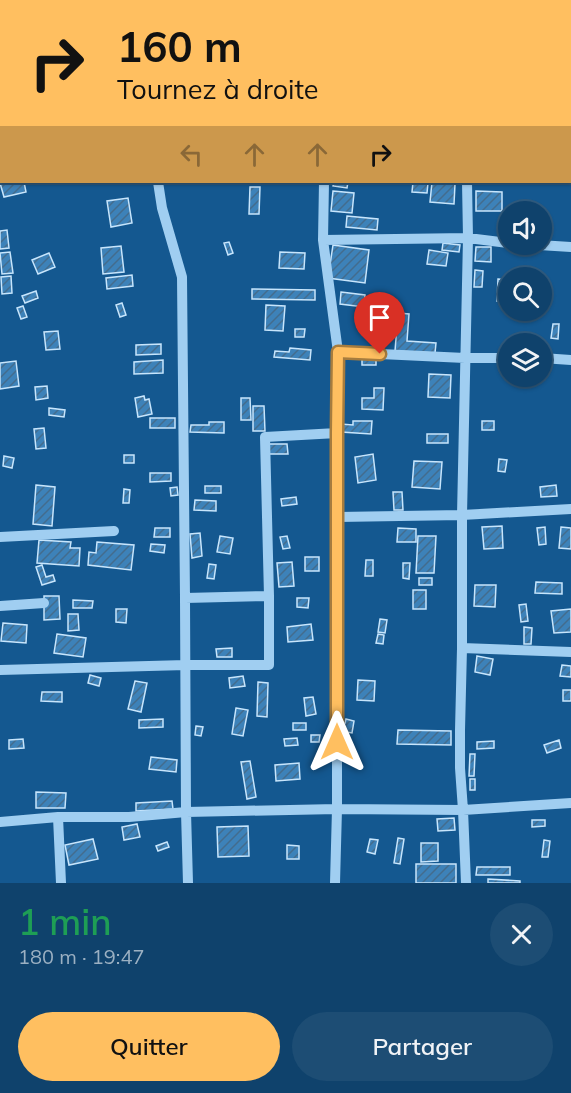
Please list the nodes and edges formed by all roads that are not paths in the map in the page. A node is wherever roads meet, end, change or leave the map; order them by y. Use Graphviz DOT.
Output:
graph roads {
  1 [pos="158,183"];
  2 [pos="324,183"];
  3 [pos="466,183"];
  4 [pos="468,238"];
  5 [pos="323,240"];
  6 [pos="498,242"];
  7 [pos="552,246"];
  8 [pos="571,247"];
  9 [pos="338,352"];
  10 [pos="465,358"];
  11 [pos="498,358"];
  12 [pos="552,359"];
  13 [pos="571,360"];
  14 [pos="337,433"];
  15 [pos="571,509"];
  16 [pos="462,515"];
  17 [pos="338,517"];
  18 [pos="114,531"];
  19 [pos="0,537"];
  20 [pos="269,596"];
  21 [pos="185,598"];
  22 [pos="44,603"];
  23 [pos="0,606"];
  24 [pos="462,648"];
  25 [pos="571,652"];
  26 [pos="186,665"];
  27 [pos="0,670"];
  28 [pos="571,803"];
  29 [pos="337,809"];
  30 [pos="464,810"];
  31 [pos="186,812"];
  32 [pos="58,818"];
  33 [pos="0,822"];
  34 [pos="61,883"];
  35 [pos="188,883"];
  36 [pos="335,883"];
  37 [pos="466,883"];
  1 -- 21 [label="street"];
  2 -- 5 [label="street"];
  3 -- 4 [label="street"];
  4 -- 5 [label="street"];
  4 -- 6 [label="street"];
  4 -- 10 [label="street"];
  5 -- 9 [label="street"];
  7 -- 8 [label="street"];
  9 -- 10 [label="street"];
  9 -- 14 [label="street"];
  10 -- 11 [label="street"];
  10 -- 16 [label="street"];
  12 -- 13 [label="street"];
  14 -- 17 [label="street"];
  14 -- 20 [label="street"];
  15 -- 16 [label="street"];
  16 -- 17 [label="street"];
  16 -- 24 [label="street"];
  17 -- 29 [label="street"];
  18 -- 19 [label="street"];
  20 -- 21 [label="street"];
  20 -- 26 [label="street"];
  21 -- 26 [label="street"];
  22 -- 23 [label="street"];
  24 -- 25 [label="street"];
  24 -- 30 [label="street"];
  26 -- 27 [label="street"];
  26 -- 31 [label="street"];
  28 -- 30 [label="street"];
  29 -- 30 [label="street"];
  29 -- 31 [label="street"];
  29 -- 36 [label="street"];
  30 -- 37 [label="street"];
  31 -- 32 [label="street"];
  31 -- 35 [label="street"];
  32 -- 33 [label="street"];
  32 -- 34 [label="street"];
}
